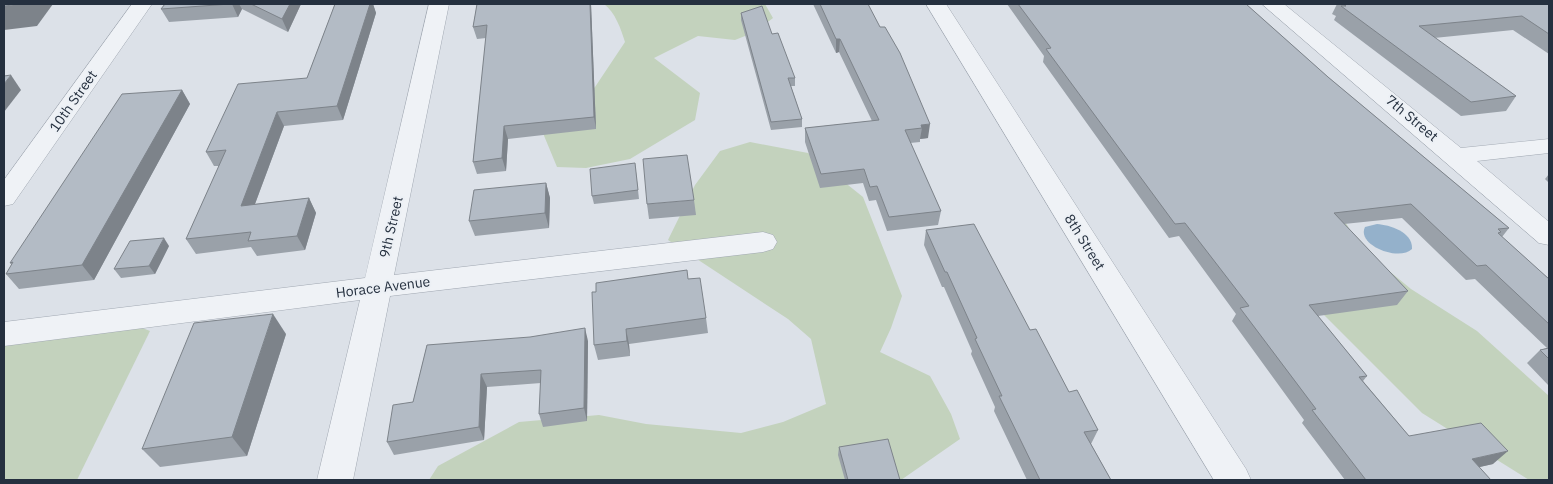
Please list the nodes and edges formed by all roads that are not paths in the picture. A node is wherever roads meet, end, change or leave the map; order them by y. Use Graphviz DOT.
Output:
graph roads {
  1 [pos="142,4"];
  2 [pos="440,4"];
  3 [pos="936,4"];
  4 [pos="1272,4"];
  5 [pos="1549,146"];
  6 [pos="1457,156"];
  7 [pos="4,198"];
  8 [pos="1549,236"];
  9 [pos="763,242"];
  10 [pos="378,287"];
  11 [pos="4,334"];
  12 [pos="336,480"];
  13 [pos="1233,480"];
  1 -- 7 [label="street, 10th Street"];
  2 -- 10 [label="street, 9th Street"];
  3 -- 13 [label="street, 8th Street"];
  4 -- 6 [label="street, 7th Street"];
  5 -- 6 [label="street"];
  6 -- 8 [label="street, 7th Street"];
  9 -- 10 [label="street, Horace Avenue"];
  10 -- 11 [label="street, Horace Avenue"];
  10 -- 12 [label="street, 9th Street"];
}
